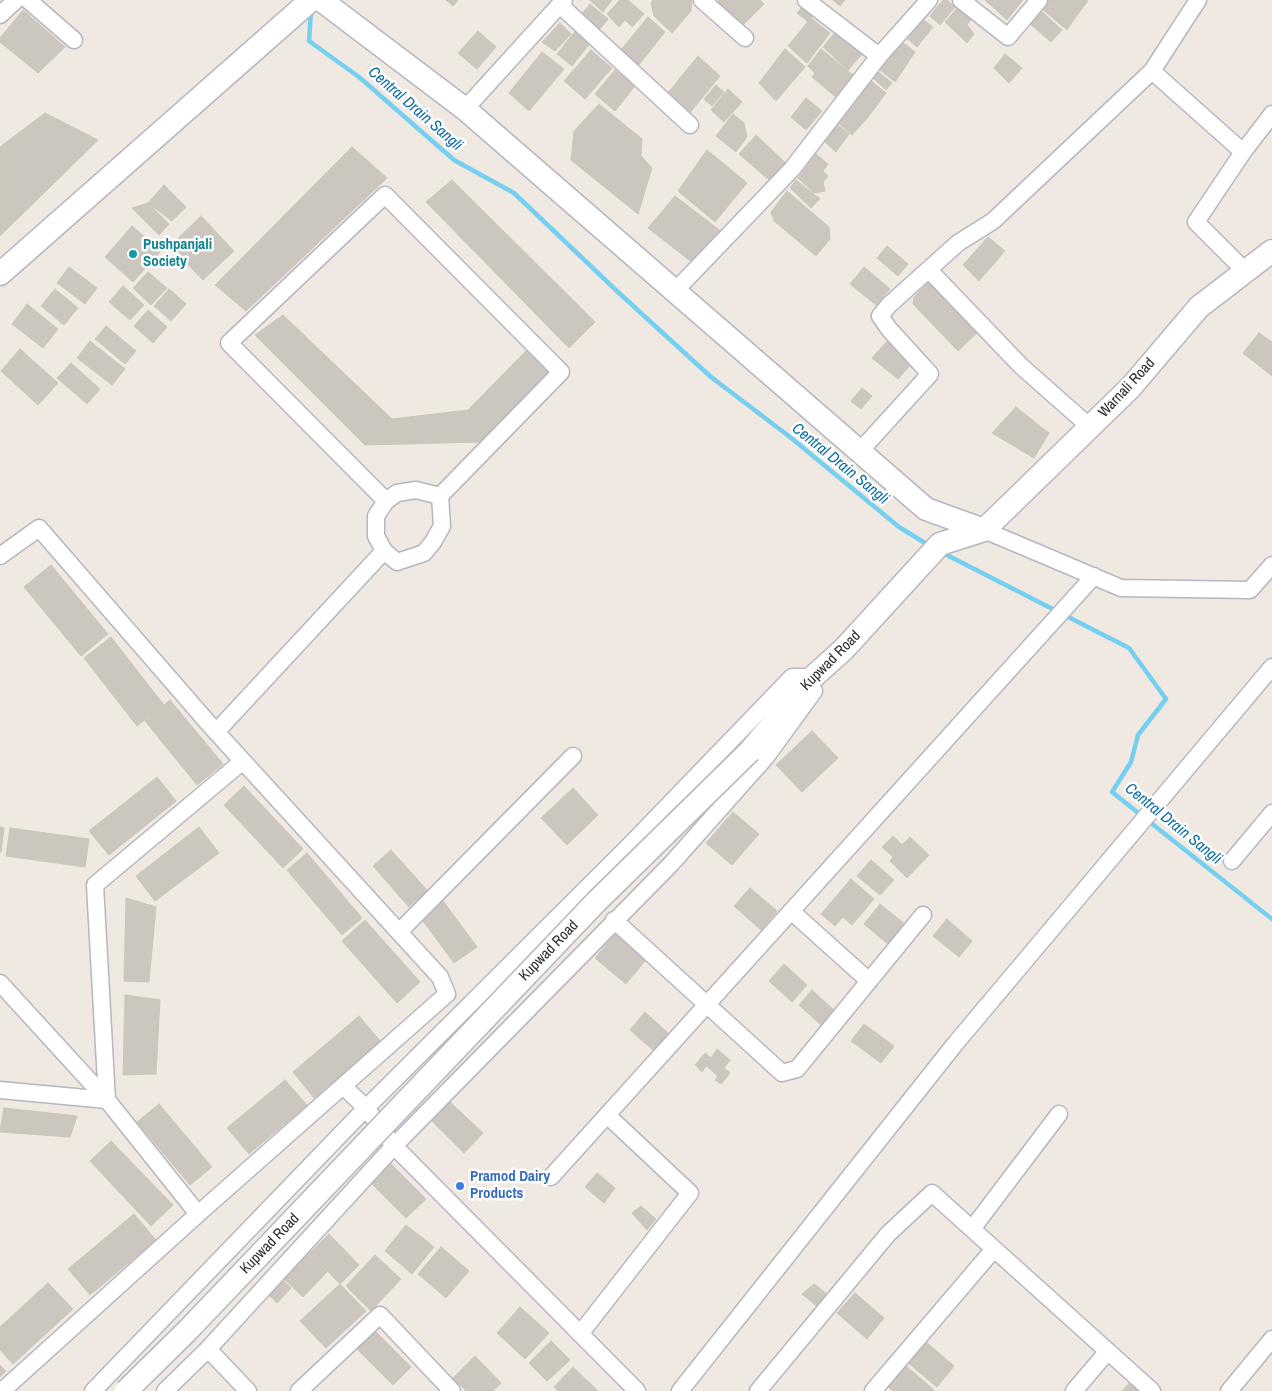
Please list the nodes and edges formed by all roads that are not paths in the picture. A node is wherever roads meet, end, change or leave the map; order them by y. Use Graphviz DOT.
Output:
graph roads {
  1 [pos="16,0"];
  2 [pos="28,0"];
  3 [pos="310,0"];
  4 [pos="321,0"];
  5 [pos="702,0"];
  6 [pos="806,0"];
  7 [pos="928,0"];
  8 [pos="961,0"];
  9 [pos="1039,0"];
  10 [pos="1198,0"];
  11 [pos="562,3"];
  12 [pos="0,15"];
  13 [pos="745,38"];
  14 [pos="74,40"];
  15 [pos="879,56"];
  16 [pos="1152,71"];
  17 [pos="465,109"];
  18 [pos="1272,114"];
  19 [pos="690,125"];
  20 [pos="1243,152"];
  21 [pos="1272,251"];
  22 [pos="929,270"];
  23 [pos="1245,271"];
  24 [pos="0,274"];
  25 [pos="674,292"];
  26 [pos="1090,426"];
  27 [pos="860,451"];
  28 [pos="440,496"];
  29 [pos="386,501"];
  30 [pos="984,530"];
  31 [pos="384,551"];
  32 [pos="0,556"];
  33 [pos="1269,575"];
  34 [pos="1094,576"];
  35 [pos="844,649"];
  36 [pos="1272,667"];
  37 [pos="813,676"];
  38 [pos="216,732"];
  39 [pos="573,756"];
  40 [pos="243,761"];
  41 [pos="1272,813"];
  42 [pos="1232,861"];
  43 [pos="791,911"];
  44 [pos="923,915"];
  45 [pos="614,920"];
  46 [pos="399,932"];
  47 [pos="869,982"];
  48 [pos="0,983"];
  49 [pos="447,994"];
  50 [pos="707,1004"];
  51 [pos="469,1008"];
  52 [pos="343,1086"];
  53 [pos="0,1090"];
  54 [pos="107,1100"];
  55 [pos="366,1108"];
  56 [pos="1059,1114"];
  57 [pos="607,1115"];
  58 [pos="394,1146"];
  59 [pos="551,1177"];
  60 [pos="198,1214"];
  61 [pos="972,1229"];
  62 [pos="994,1249"];
  63 [pos="580,1334"];
  64 [pos="1272,1339"];
  65 [pos="208,1349"];
  66 [pos="1108,1352"];
  67 [pos="630,1388"];
  68 [pos="2,1391"];
  69 [pos="92,1391"];
  70 [pos="126,1391"];
  71 [pos="165,1391"];
  72 [pos="248,1391"];
  73 [pos="299,1391"];
  74 [pos="452,1391"];
  75 [pos="680,1391"];
  76 [pos="758,1391"];
  77 [pos="873,1391"];
  78 [pos="1074,1391"];
  79 [pos="1152,1391"];
  80 [pos="1229,1391"];
  1 -- 12 [label="street"];
  2 -- 14 [label="street"];
  3 -- 24 [label="main road"];
  4 -- 17 [label="main road"];
  5 -- 13 [label="street"];
  6 -- 15 [label="street"];
  7 -- 15 [label="street"];
  8 -- 9 [label="street"];
  10 -- 16 [label="street"];
  11 -- 17 [label="street"];
  11 -- 19 [label="street"];
  15 -- 25 [label="street"];
  16 -- 20 [label="street"];
  16 -- 22 [label="street"];
  17 -- 25 [label="main road"];
  18 -- 20 [label="street"];
  20 -- 23 [label="street"];
  21 -- 23 [label="main road, Warnali Road"];
  22 -- 26 [label="street"];
  22 -- 27 [label="street"];
  23 -- 26 [label="main road, Warnali Road"];
  25 -- 27 [label="main road"];
  26 -- 30 [label="main road, Warnali Road"];
  27 -- 30 [label="main road"];
  28 -- 29 [label="street"];
  28 -- 29 [label="street"];
  28 -- 31 [label="street"];
  29 -- 31 [label="street"];
  30 -- 34 [label="street"];
  30 -- 35 [label="main road, Kupwad Road"];
  31 -- 38 [label="street"];
  32 -- 38 [label="street"];
  33 -- 34 [label="street"];
  34 -- 43 [label="street"];
  35 -- 37 [label="main road, Kupwad Road"];
  35 -- 45 [label="street"];
  36 -- 75 [label="street"];
  37 -- 51 [label="street"];
  37 -- 70 [label="main road, Kupwad Road, bridge"];
  38 -- 40 [label="street"];
  39 -- 46 [label="street"];
  40 -- 46 [label="street"];
  40 -- 54 [label="street"];
  41 -- 42 [label="street"];
  43 -- 47 [label="street"];
  43 -- 50 [label="street"];
  44 -- 47 [label="street"];
  45 -- 50 [label="street"];
  45 -- 58 [label="street"];
  46 -- 49 [label="street"];
  47 -- 50 [label="street"];
  48 -- 54 [label="street"];
  49 -- 51 [label="street"];
  49 -- 52 [label="street"];
  50 -- 57 [label="street"];
  51 -- 55 [label="street"];
  52 -- 55 [label="street"];
  52 -- 60 [label="street"];
  53 -- 54 [label="street"];
  54 -- 60 [label="street"];
  55 -- 58 [label="street"];
  55 -- 69 [label="street"];
  56 -- 61 [label="street"];
  57 -- 59 [label="street"];
  57 -- 63 [label="street"];
  58 -- 63 [label="street"];
  58 -- 65 [label="street"];
  60 -- 68 [label="street"];
  61 -- 62 [label="street"];
  61 -- 76 [label="street"];
  62 -- 66 [label="street"];
  62 -- 77 [label="street"];
  63 -- 67 [label="street"];
  64 -- 80 [label="street"];
  65 -- 71 [label="street"];
  65 -- 72 [label="street"];
  66 -- 78 [label="street"];
  66 -- 79 [label="street"];
  73 -- 74 [label="street"];
}
